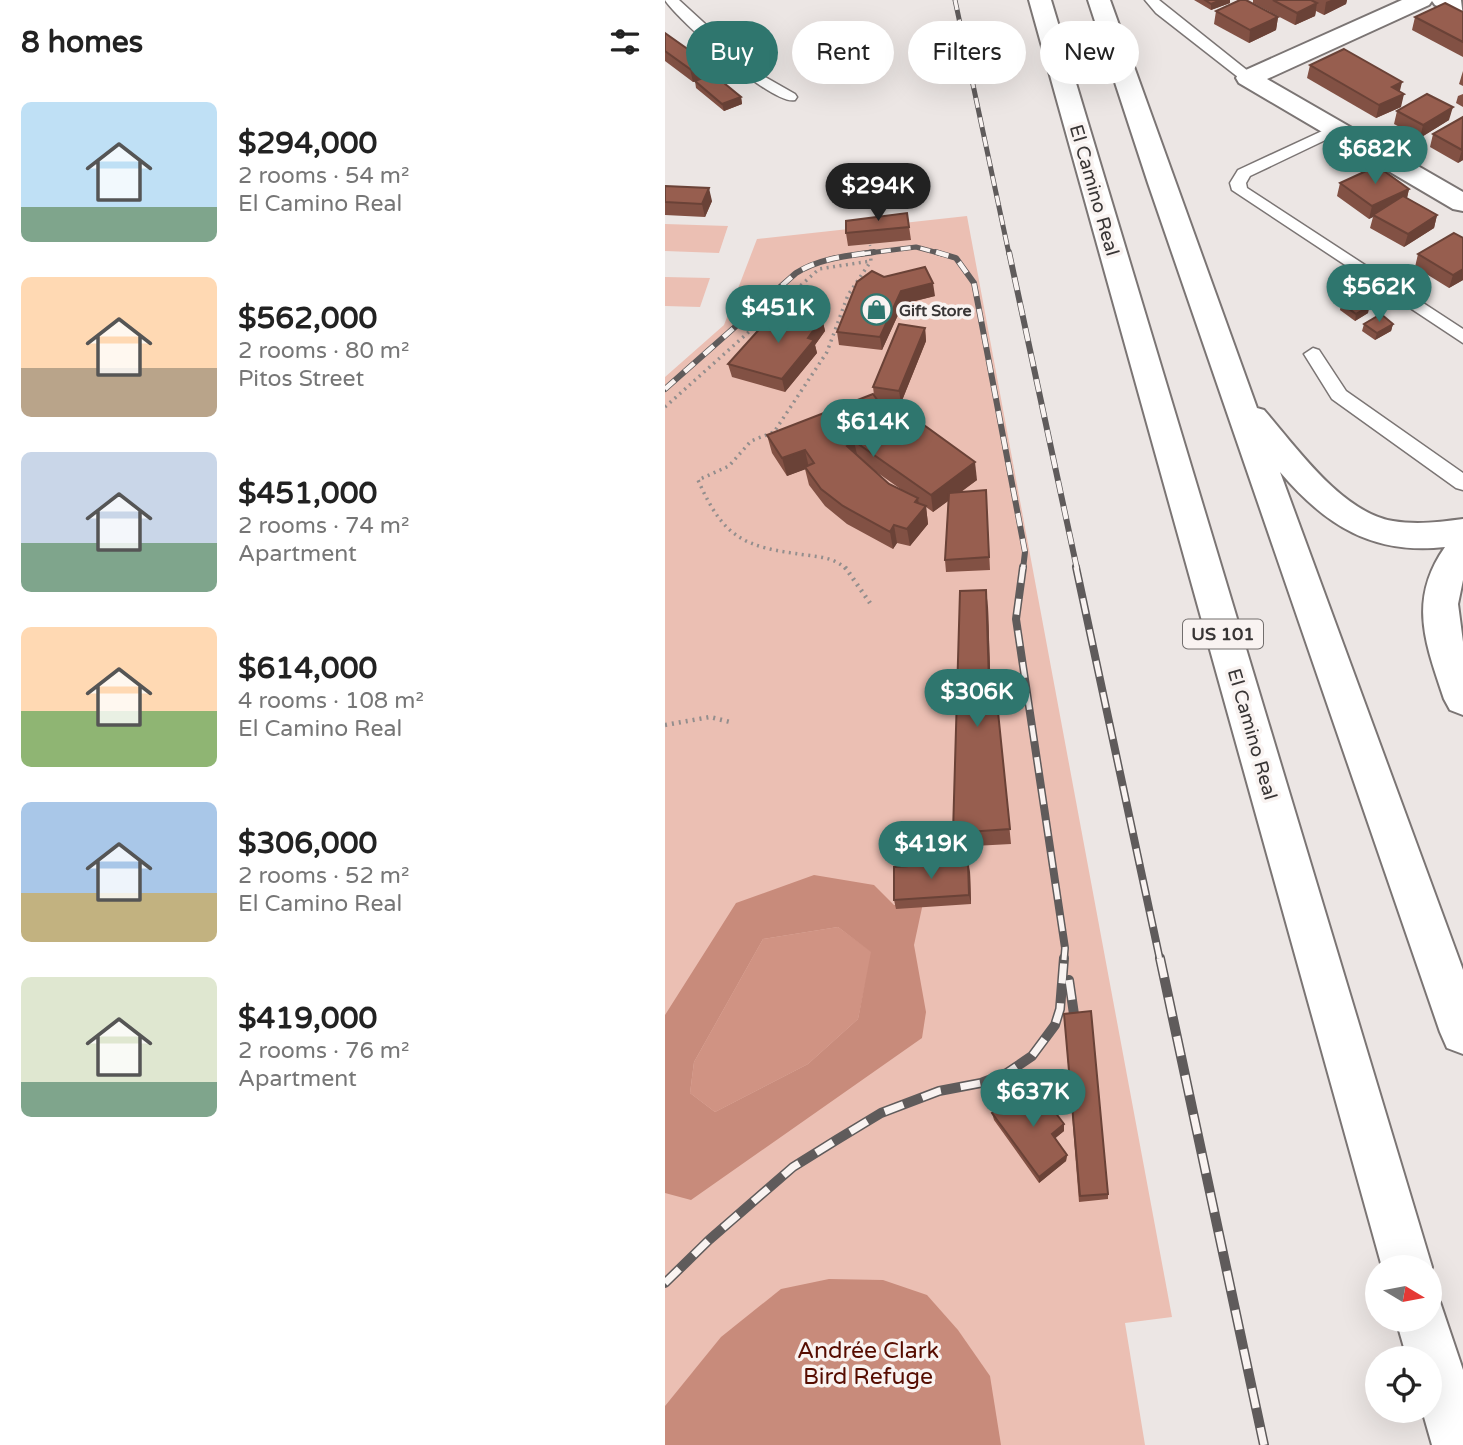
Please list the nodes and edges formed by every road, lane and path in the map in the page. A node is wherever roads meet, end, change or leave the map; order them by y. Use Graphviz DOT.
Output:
graph roads {
  1 [pos="671,0"];
  2 [pos="1040,0"];
  3 [pos="1099,0"];
  4 [pos="1153,0"];
  5 [pos="1420,0"];
  6 [pos="1443,0"];
  7 [pos="1463,10"];
  8 [pos="1248,78"];
  9 [pos="790,97"];
  10 [pos="1335,130"];
  11 [pos="1463,203"];
  12 [pos="870,244"];
  13 [pos="871,261"];
  14 [pos="1463,337"];
  15 [pos="1313,354"];
  16 [pos="1239,403"];
  17 [pos="665,407"];
  18 [pos="1463,483"];
  19 [pos="1463,532"];
  20 [pos="1463,548"];
  21 [pos="870,603"];
  22 [pos="1463,699"];
  23 [pos="730,722"];
  24 [pos="665,725"];
  25 [pos="1463,1032"];
  26 [pos="1404,1255"];
  27 [pos="1426,1332"];
  28 [pos="1459,1445"];
  1 -- 9 [label="lane"];
  2 -- 26 [label="main road, El Camino Real / US 101"];
  3 -- 16 [label="main road"];
  4 -- 8 [label="lane"];
  5 -- 8 [label="main road"];
  6 -- 7 [label="main road"];
  8 -- 10 [label="main road"];
  10 -- 11 [label="main road"];
  10 -- 14 [label="lane"];
  12 -- 13 [label="path"];
  13 -- 17 [label="path"];
  13 -- 21 [label="path"];
  15 -- 18 [label="lane"];
  16 -- 19 [label="main road"];
  16 -- 25 [label="main road"];
  20 -- 22 [label="main road"];
  23 -- 24 [label="path"];
  27 -- 28 [label="main road"];
}
